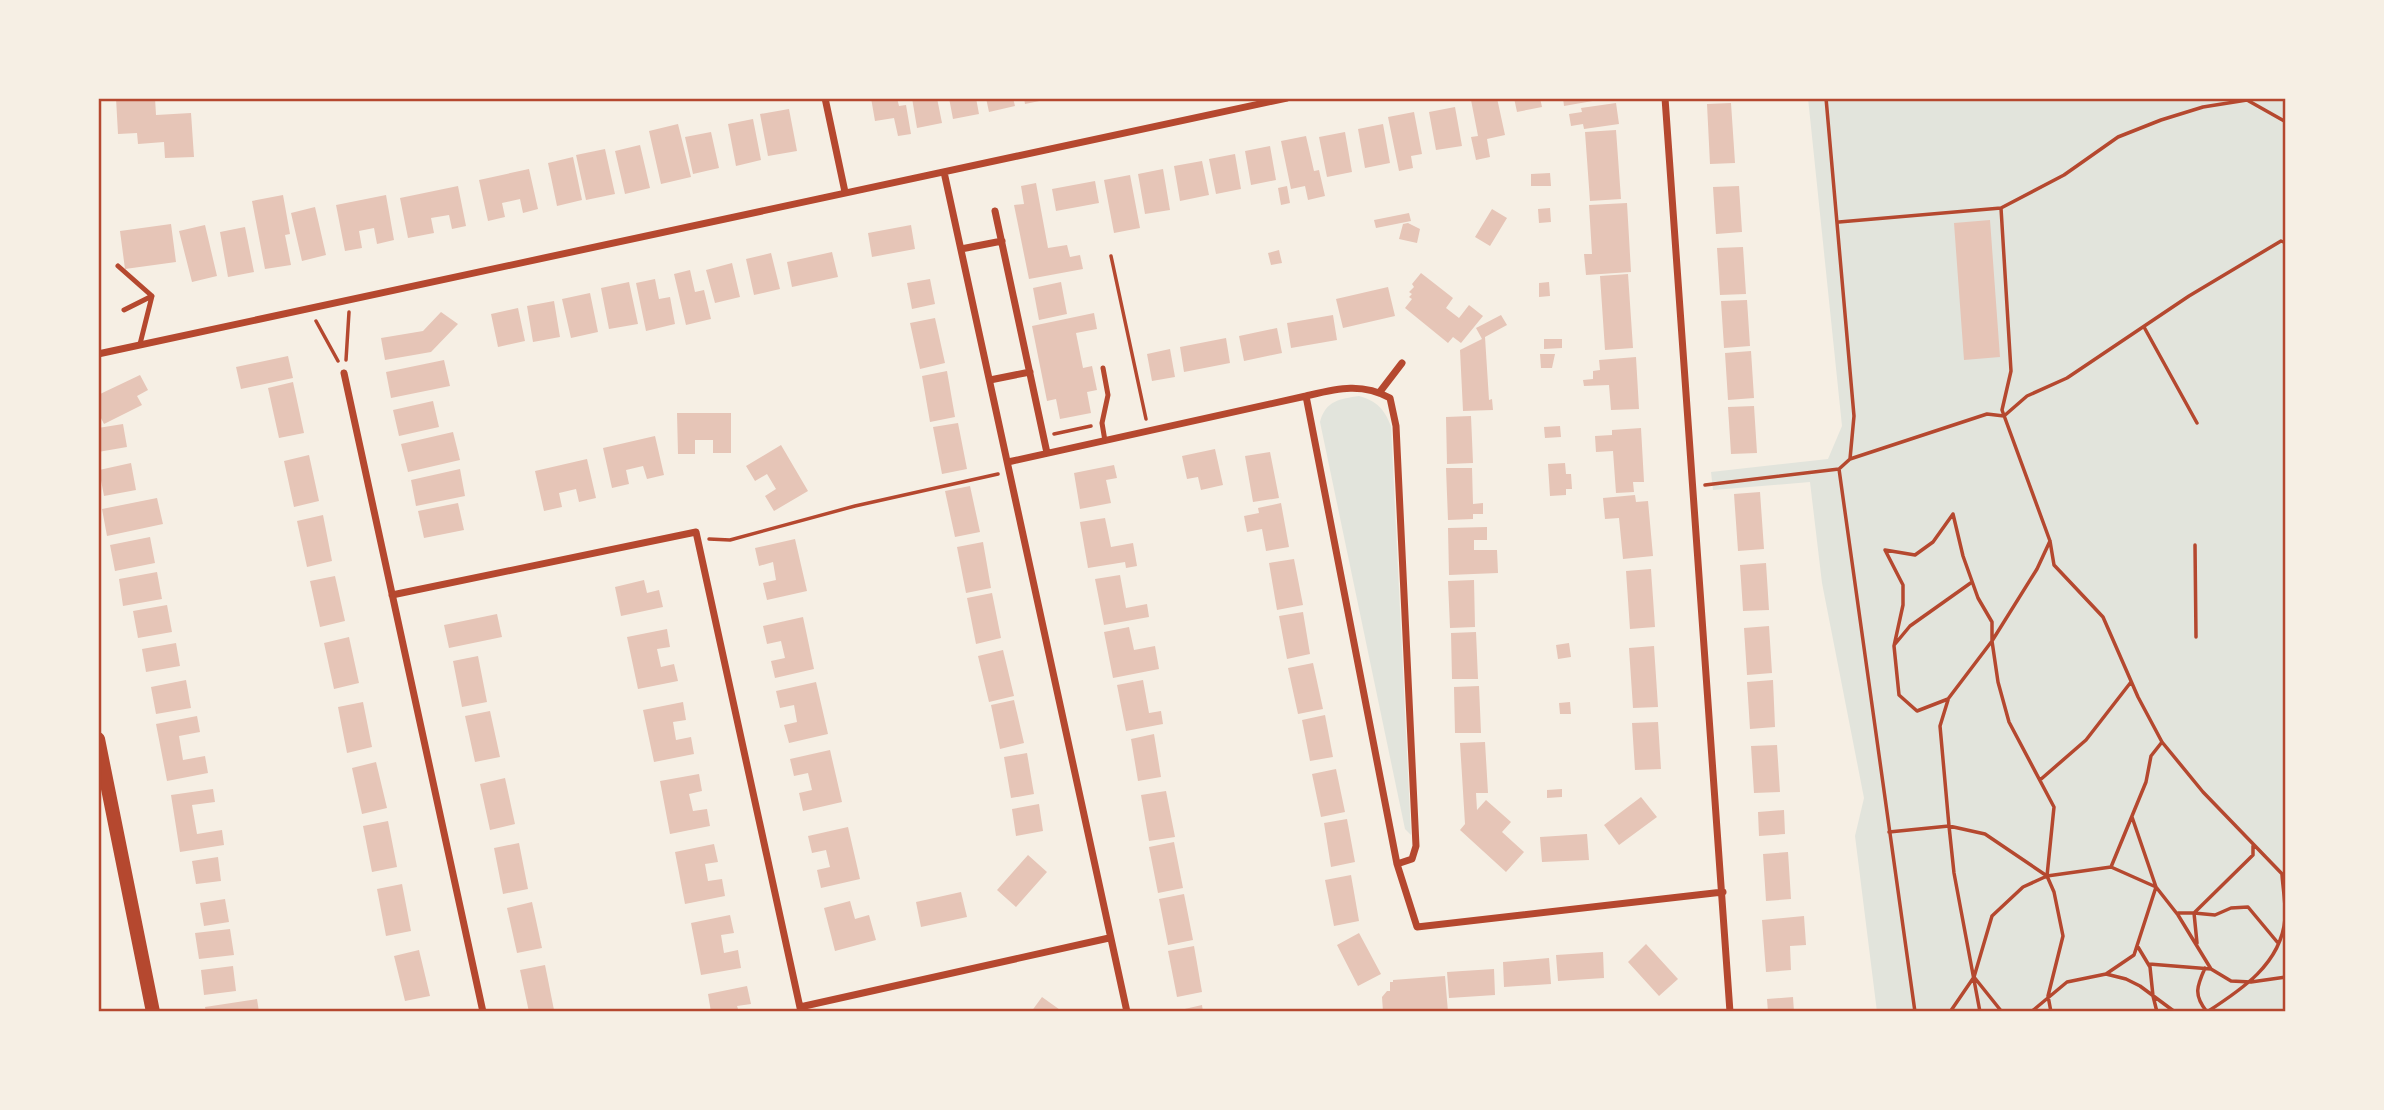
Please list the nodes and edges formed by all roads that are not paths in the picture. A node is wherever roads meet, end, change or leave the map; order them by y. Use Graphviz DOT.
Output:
graph roads {
  1 [pos="825,98"];
  2 [pos="1287,98"];
  3 [pos="1665,98"];
  4 [pos="944,172"];
  5 [pos="845,192"];
  6 [pos="995,211"];
  7 [pos="1002,241"];
  8 [pos="961,249"];
  9 [pos="118,267"];
  10 [pos="152,296"];
  11 [pos="124,310"];
  12 [pos="140,344"];
  13 [pos="98,354"];
  14 [pos="1402,363"];
  15 [pos="1103,368"];
  16 [pos="1030,372"];
  17 [pos="344,373"];
  18 [pos="990,380"];
  19 [pos="1380,393"];
  20 [pos="1306,397"];
  21 [pos="1105,441"];
  22 [pos="1047,453"];
  23 [pos="1008,462"];
  24 [pos="392,596"];
  25 [pos="98,739"];
  26 [pos="1397,864"];
  27 [pos="1723,892"];
  28 [pos="1109,938"];
  29 [pos="801,1010"];
  30 [pos="153,1012"];
  31 [pos="483,1012"];
  32 [pos="1127,1012"];
  33 [pos="1730,1012"];
  1 -- 5 [label="street"];
  2 -- 4 [label="street"];
  3 -- 27 [label="street"];
  4 -- 5 [label="street"];
  4 -- 8 [label="street"];
  5 -- 12 [label="street"];
  6 -- 7 [label="street"];
  7 -- 8 [label="street"];
  7 -- 16 [label="street"];
  8 -- 18 [label="street"];
  9 -- 10 [label="lane"];
  10 -- 11 [label="lane"];
  10 -- 12 [label="lane"];
  12 -- 13 [label="street"];
  14 -- 19 [label="street"];
  15 -- 21 [label="lane"];
  16 -- 18 [label="street"];
  16 -- 22 [label="street"];
  17 -- 24 [label="street"];
  18 -- 23 [label="street"];
  19 -- 20 [label="street"];
  19 -- 26 [label="street"];
  20 -- 21 [label="street"];
  20 -- 26 [label="street"];
  21 -- 22 [label="street"];
  22 -- 23 [label="street"];
  23 -- 28 [label="street"];
  24 -- 29 [label="street"];
  24 -- 31 [label="street"];
  25 -- 30 [label="main road"];
  26 -- 27 [label="street"];
  27 -- 33 [label="street"];
  28 -- 29 [label="street"];
  28 -- 32 [label="street"];
}
